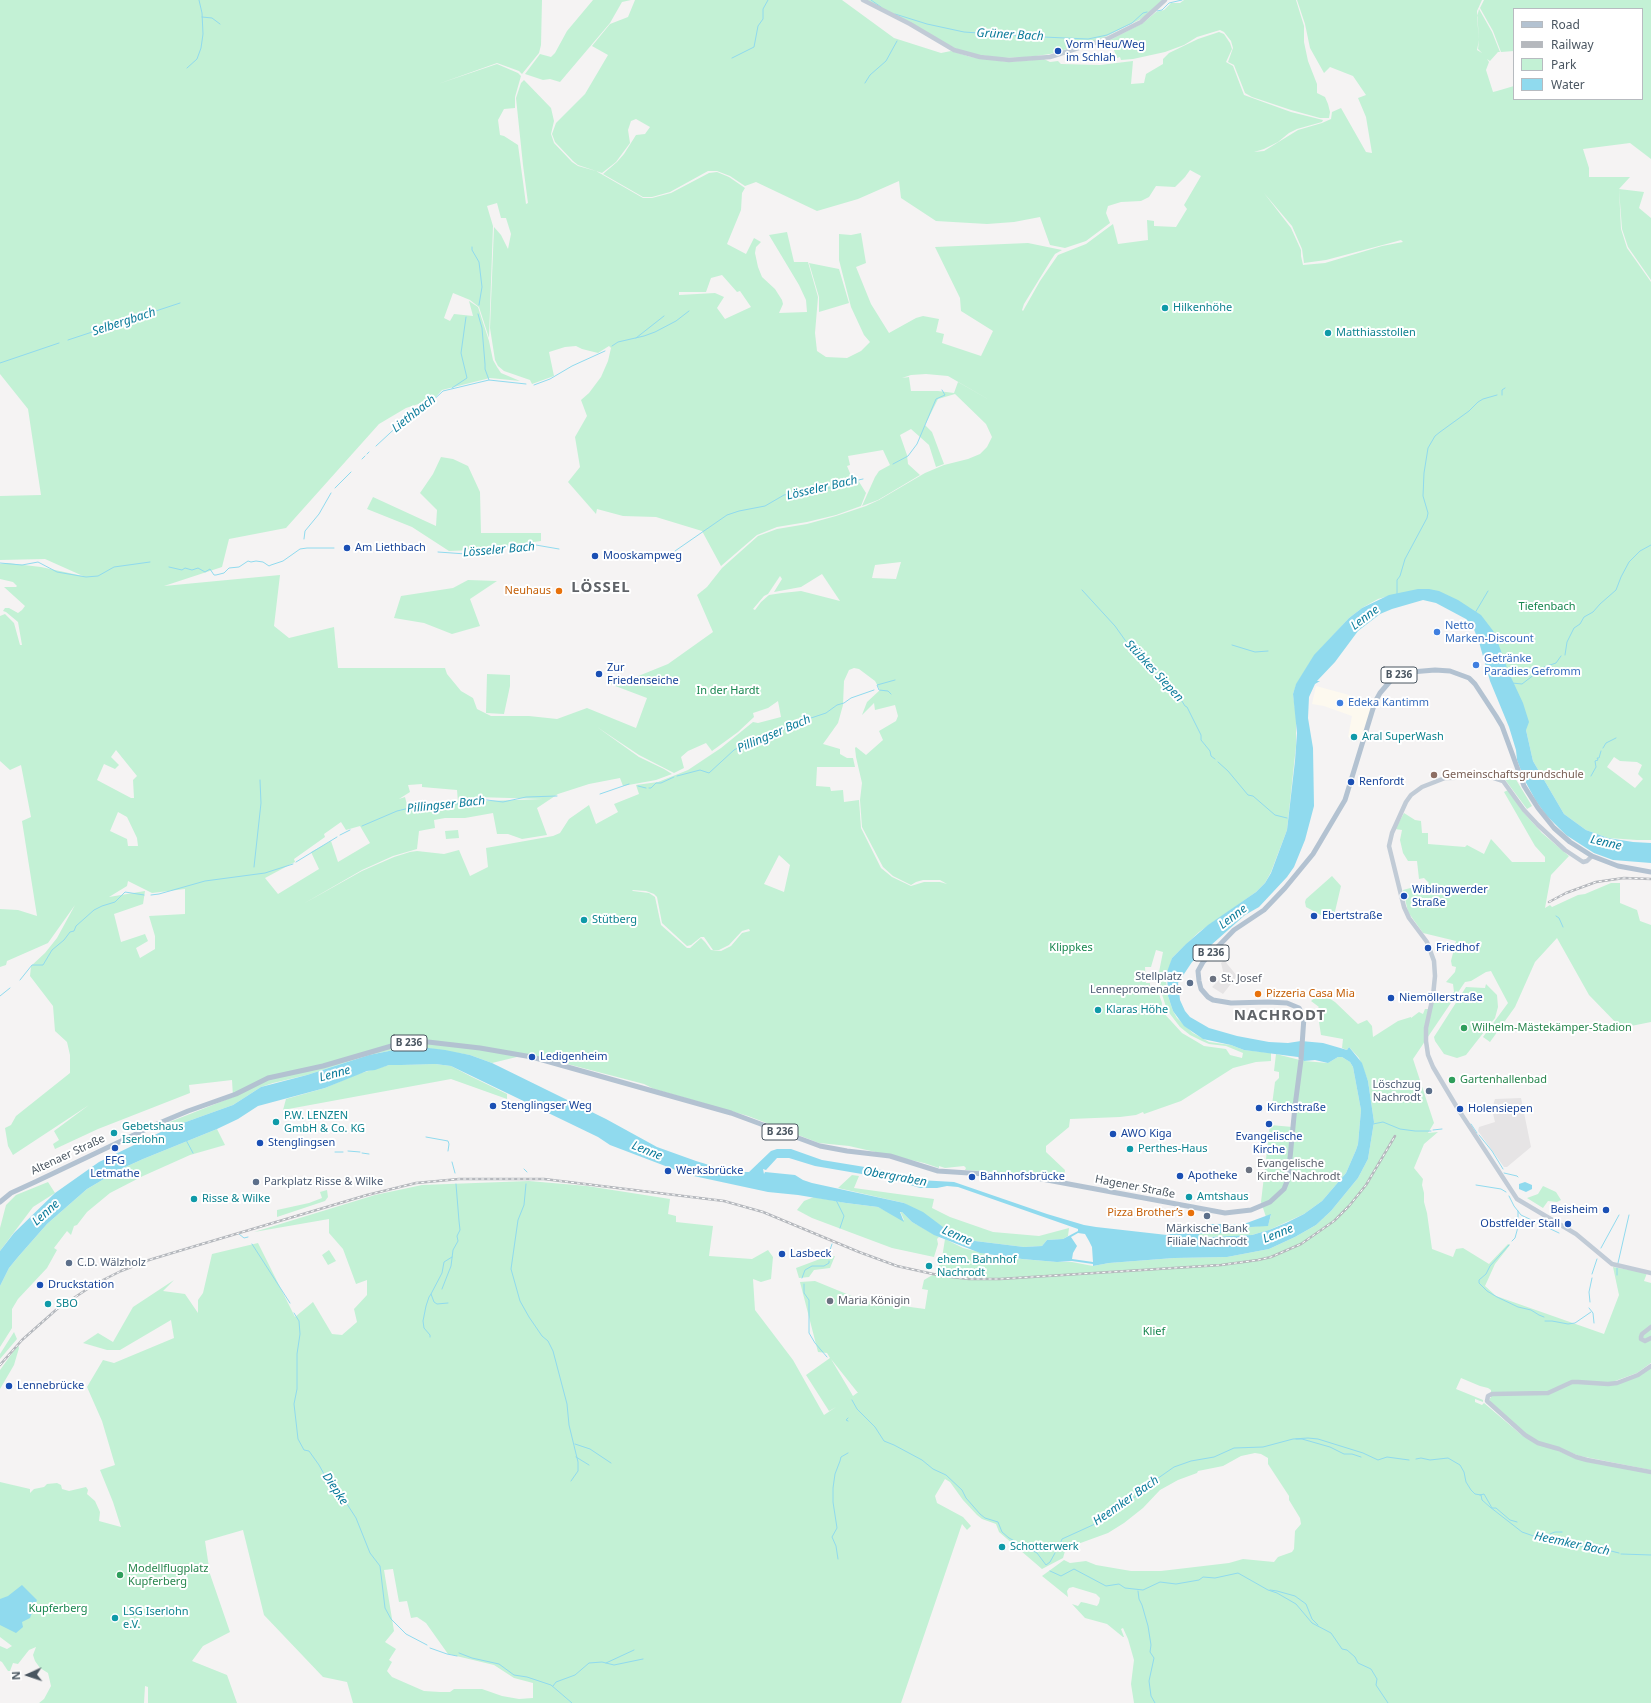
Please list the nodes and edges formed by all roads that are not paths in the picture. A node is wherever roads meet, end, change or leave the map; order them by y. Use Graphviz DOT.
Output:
graph roads {
  1 [pos="863,0"];
  2 [pos="1165,0"];
  3 [pos="1592,856"];
  4 [pos="1651,872"];
  5 [pos="707,1106"];
  6 [pos="0,1202"];
  7 [pos="1651,1273"];
  8 [pos="1651,1327"];
  9 [pos="1651,1338"];
  10 [pos="1651,1366"];
  11 [pos="1651,1472"];
  1 -- 2 [label="main road"];
  3 -- 4 [label="main road, B 236"];
  3 -- 5 [label="main road, Hagener Straße / B 236"];
  3 -- 7 [label="main road"];
  5 -- 6 [label="main road, Altenaer Straße / B 236"];
  8 -- 9 [label="main road"];
  10 -- 11 [label="main road"];
}
